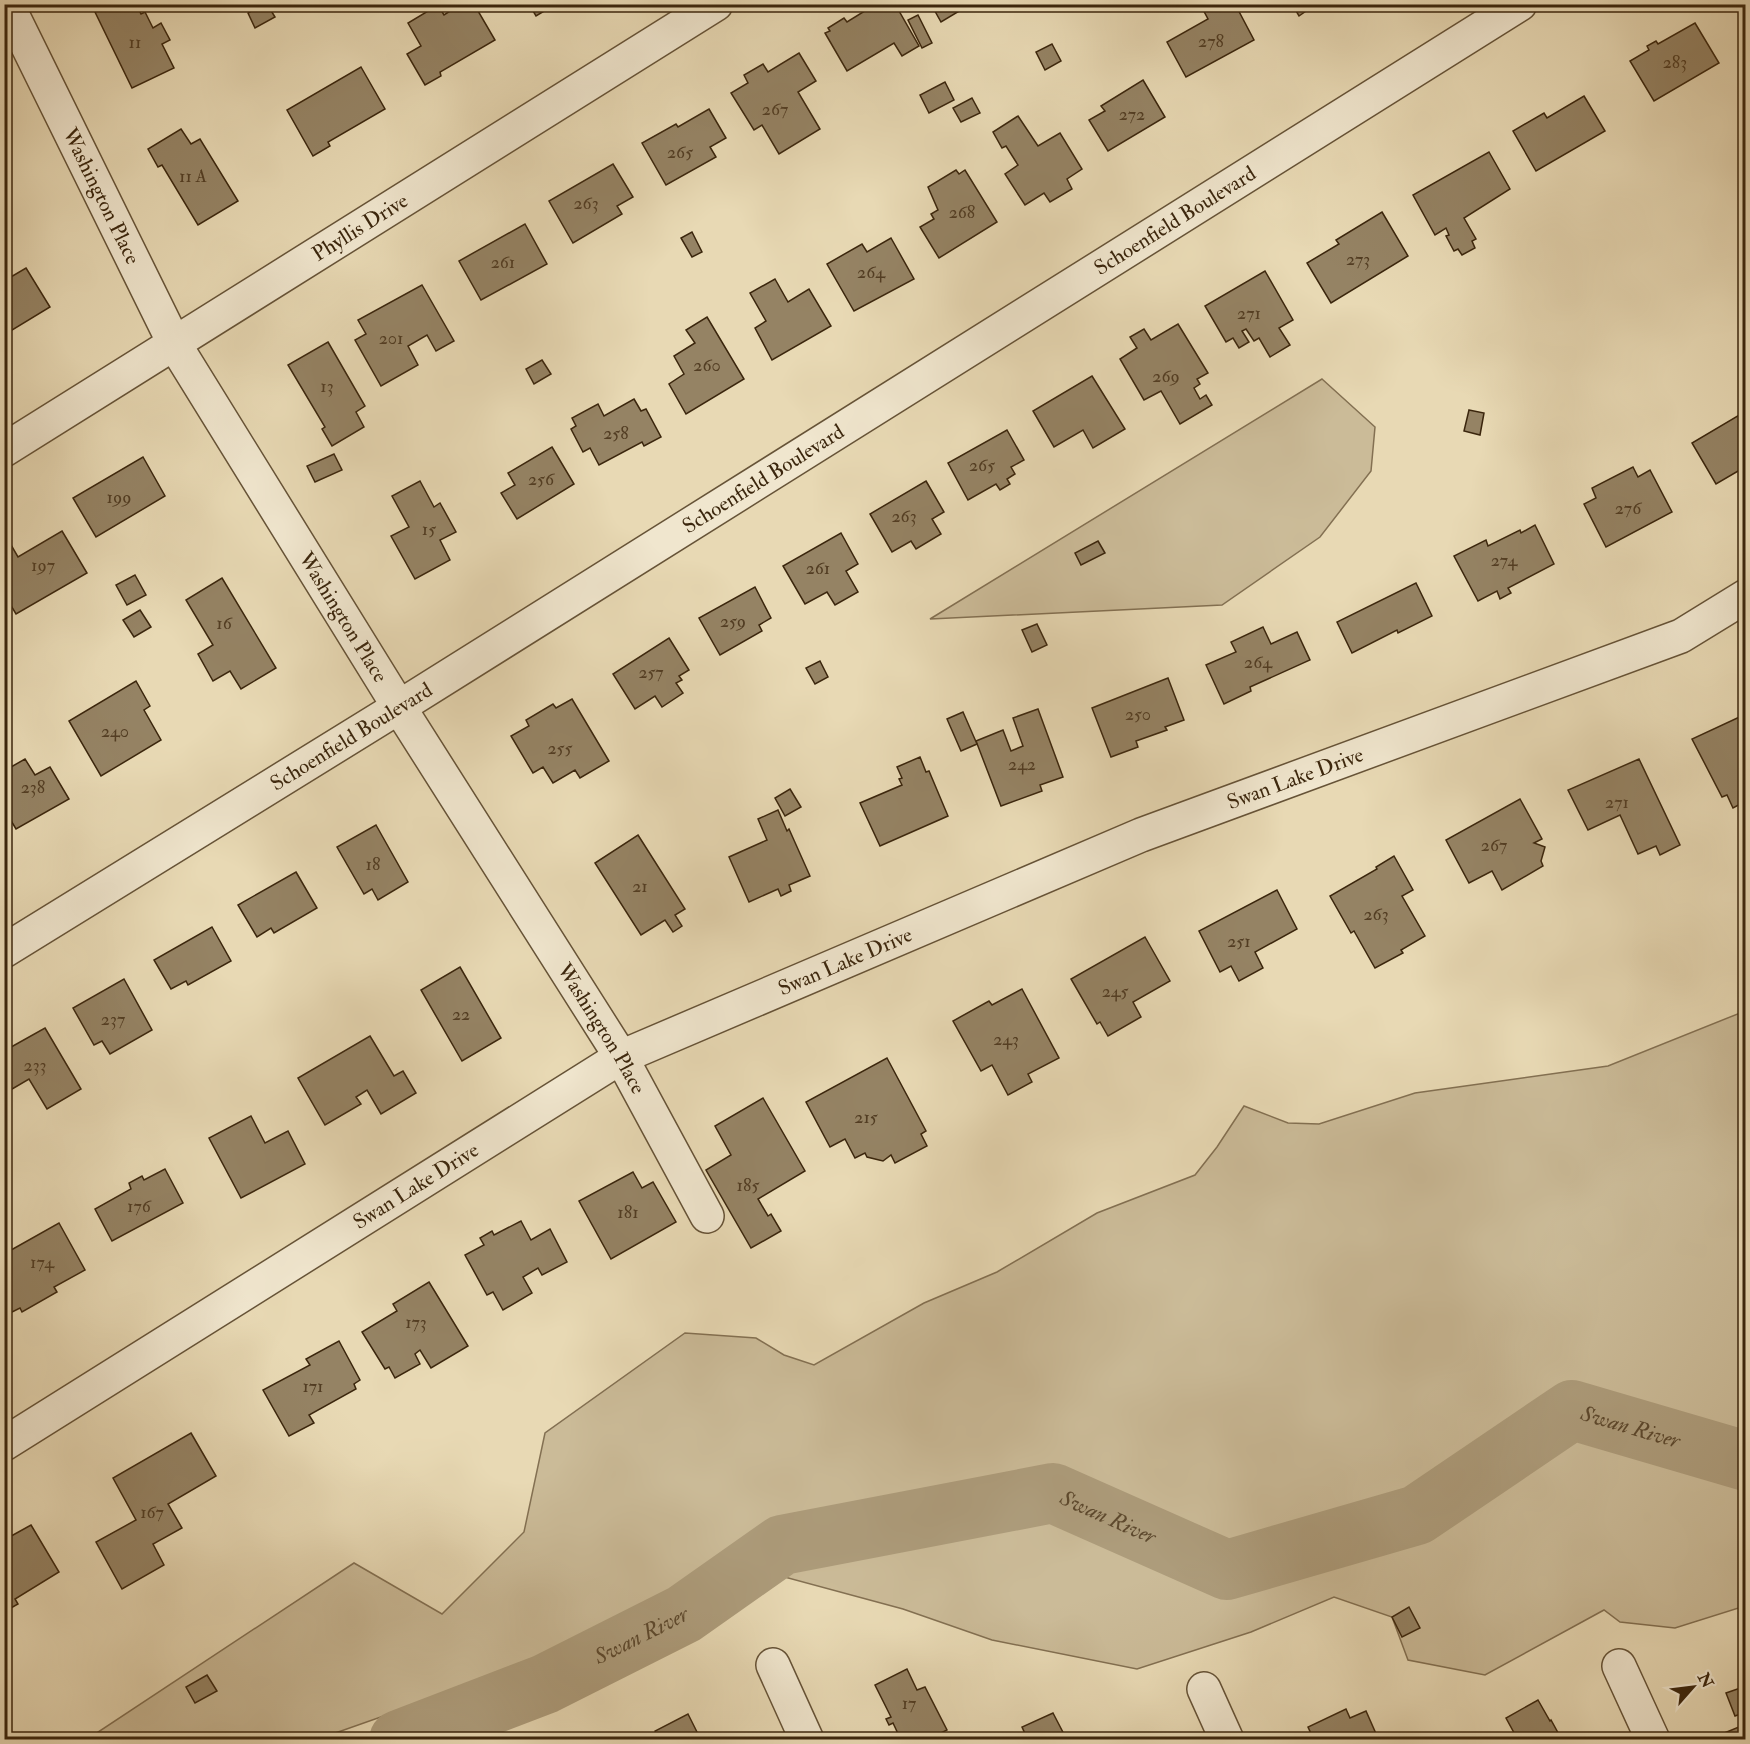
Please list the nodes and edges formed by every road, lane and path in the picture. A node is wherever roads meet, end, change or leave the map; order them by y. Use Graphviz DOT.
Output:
graph roads {
  1 [pos="7,4"];
  2 [pos="716,4"];
  3 [pos="1520,4"];
  4 [pos="175,345"];
  5 [pos="4,450"];
  6 [pos="1746,596"];
  7 [pos="399,707"];
  8 [pos="4,951"];
  9 [pos="621,1057"];
  10 [pos="707,1216"];
  11 [pos="4,1444"];
  12 [pos="773,1665"];
  13 [pos="1619,1666"];
  14 [pos="1204,1689"];
  15 [pos="807,1740"];
  16 [pos="1227,1740"];
  17 [pos="1653,1740"];
  1 -- 4 [label="street, Washington Place"];
  2 -- 4 [label="street, Phyllis Drive"];
  3 -- 7 [label="street, Schoenfield Boulevard"];
  4 -- 5 [label="street, Phyllis Drive"];
  4 -- 7 [label="street, Washington Place"];
  6 -- 9 [label="street, Swan Lake Drive"];
  7 -- 8 [label="street, Schoenfield Boulevard"];
  7 -- 9 [label="street, Washington Place"];
  9 -- 10 [label="street, Washington Place"];
  9 -- 11 [label="street, Swan Lake Drive"];
  12 -- 15 [label="street"];
  13 -- 17 [label="street"];
  14 -- 16 [label="street"];
}
